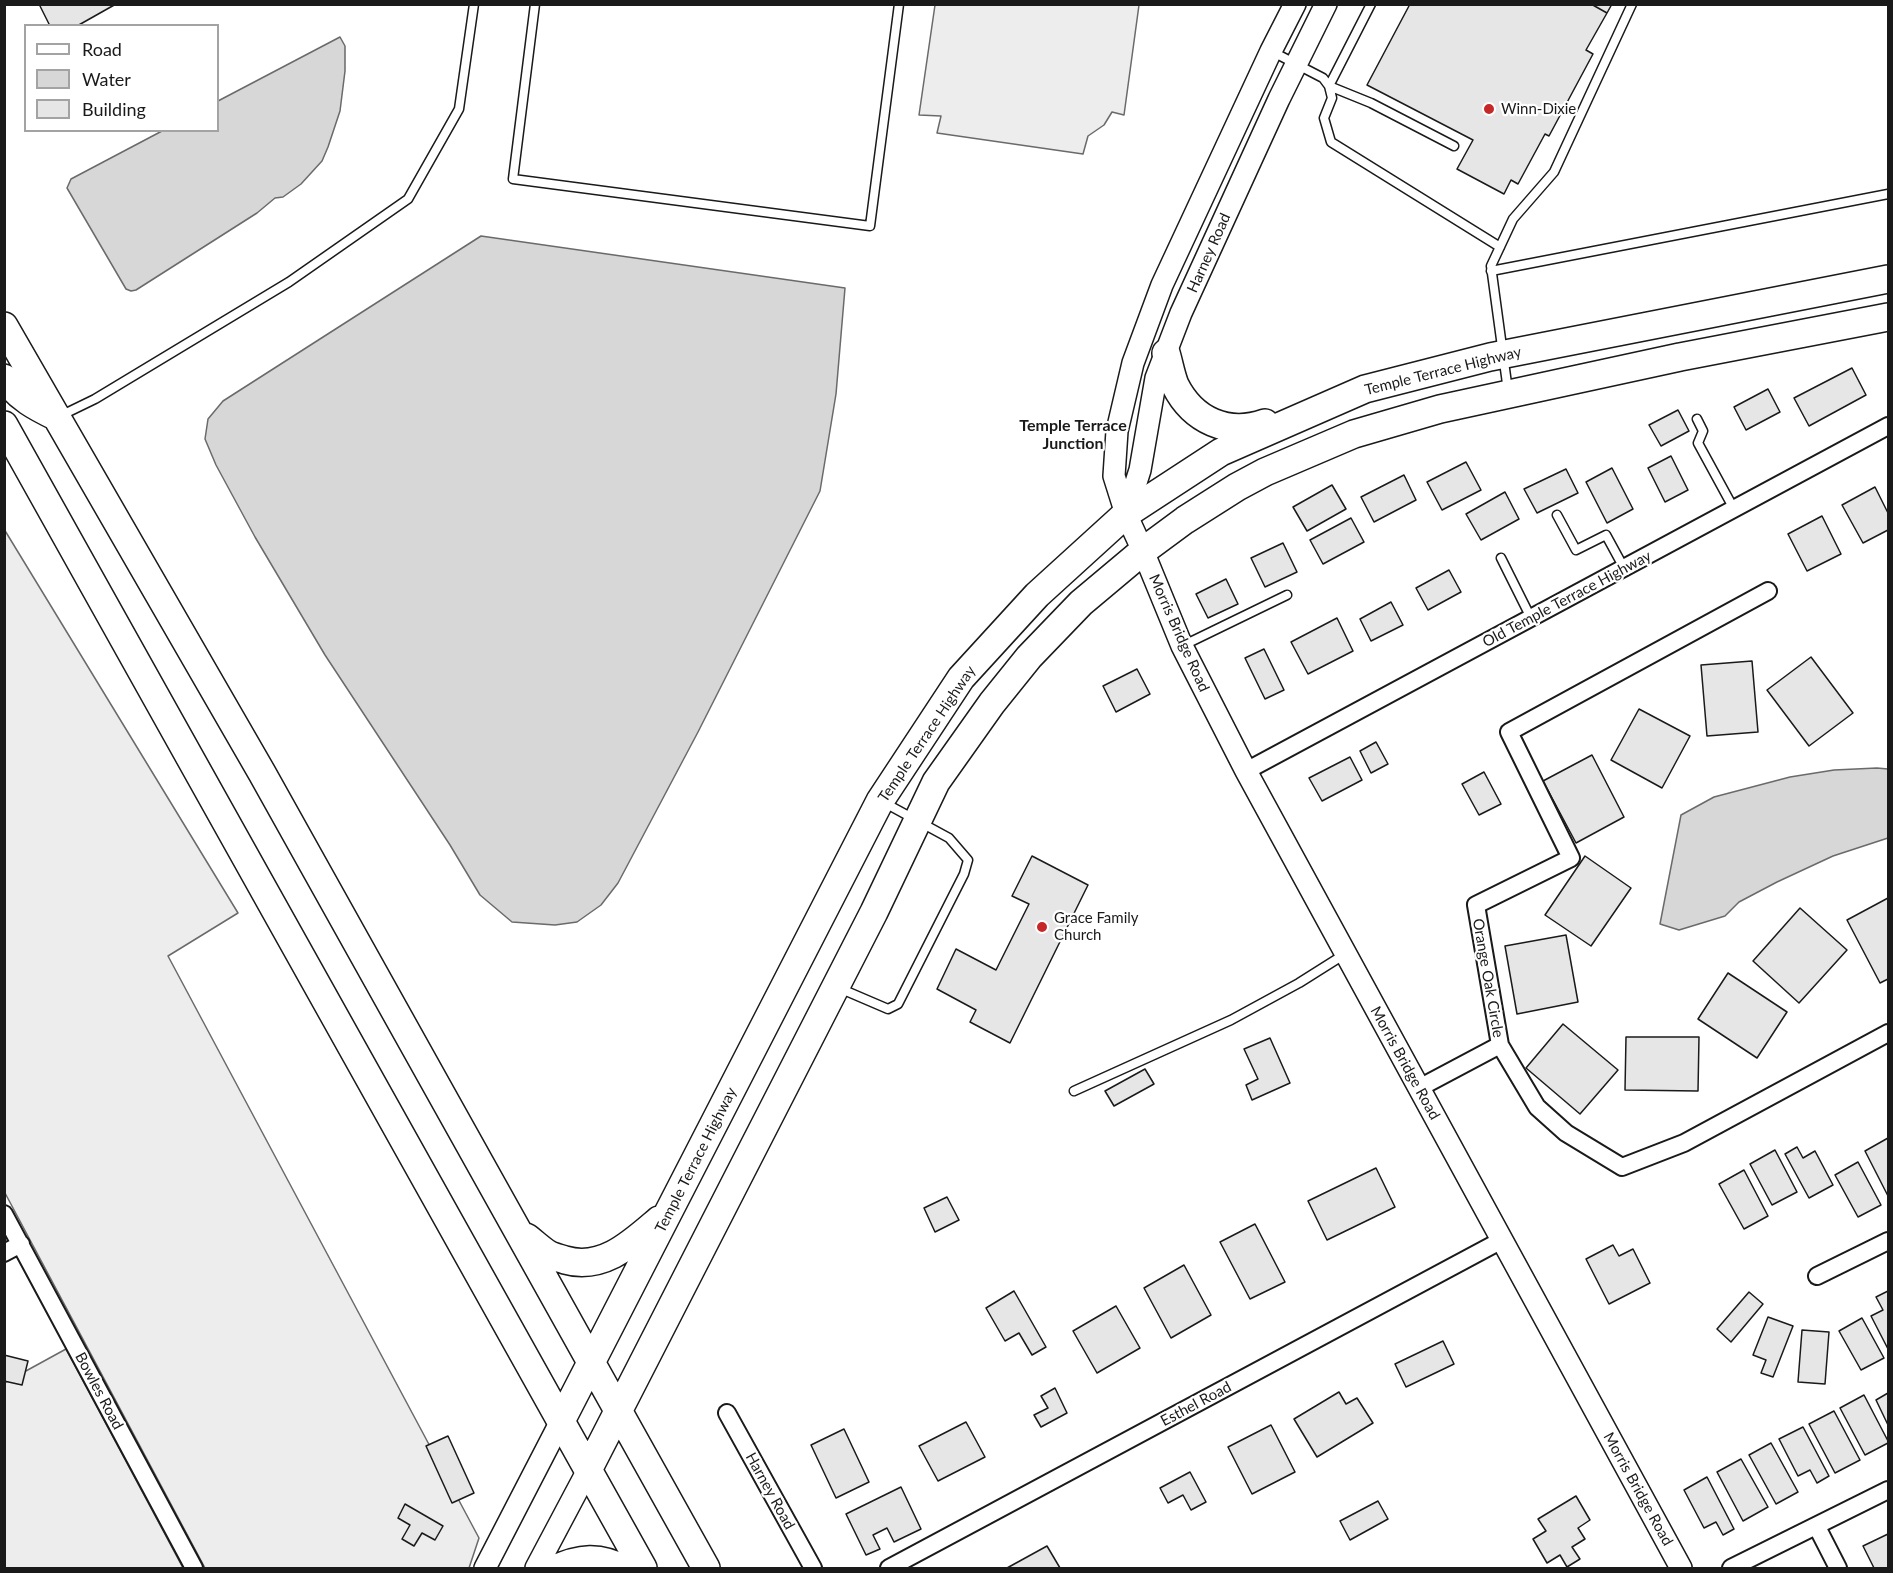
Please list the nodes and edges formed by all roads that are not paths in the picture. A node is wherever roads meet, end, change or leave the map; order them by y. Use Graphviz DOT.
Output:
graph roads {
  1 [pos="474,4"];
  2 [pos="535,4"];
  3 [pos="899,4"];
  4 [pos="1295,4"];
  5 [pos="1326,4"];
  6 [pos="1371,4"];
  7 [pos="1632,4"];
  8 [pos="1271,51"];
  9 [pos="1297,64"];
  10 [pos="1329,86"];
  11 [pos="1454,146"];
  12 [pos="1888,194"];
  13 [pos="1500,247"];
  14 [pos="1491,271"];
  15 [pos="1888,279"];
  16 [pos="1888,317"];
  17 [pos="4,326"];
  18 [pos="1166,353"];
  19 [pos="1504,355"];
  20 [pos="4,378"];
  21 [pos="1365,388"];
  22 [pos="1508,394"];
  23 [pos="57,417"];
  24 [pos="1697,419"];
  25 [pos="4,425"];
  26 [pos="1888,426"];
  27 [pos="1734,509"];
  28 [pos="1126,514"];
  29 [pos="1557,515"];
  30 [pos="1143,551"];
  31 [pos="1501,558"];
  32 [pos="1624,568"];
  33 [pos="1768,591"];
  34 [pos="1287,596"];
  35 [pos="1531,618"];
  36 [pos="1182,646"];
  37 [pos="1246,771"];
  38 [pos="880,801"];
  39 [pos="918,820"];
  40 [pos="1346,954"];
  41 [pos="835,987"];
  42 [pos="1888,1033"];
  43 [pos="1500,1045"];
  44 [pos="1419,1088"];
  45 [pos="1074,1091"];
  46 [pos="671,1209"];
  47 [pos="4,1214"];
  48 [pos="518,1231"];
  49 [pos="1502,1240"];
  50 [pos="1888,1242"];
  51 [pos="21,1244"];
  52 [pos="4,1253"];
  53 [pos="1817,1276"];
  54 [pos="592,1364"];
  55 [pos="618,1410"];
  56 [pos="727,1413"];
  57 [pos="561,1421"];
  58 [pos="588,1470"];
  59 [pos="1888,1490"];
  60 [pos="1817,1527"];
  61 [pos="194,1569"];
  62 [pos="484,1569"];
  63 [pos="536,1569"];
  64 [pos="550,1569"];
  65 [pos="629,1569"];
  66 [pos="643,1569"];
  67 [pos="706,1569"];
  68 [pos="813,1569"];
  69 [pos="889,1569"];
  70 [pos="1681,1569"];
  71 [pos="1731,1569"];
  72 [pos="1838,1569"];
  1 -- 23 [label="lane"];
  2 -- 3 [label="lane"];
  4 -- 8 [label="street, Harney Road"];
  5 -- 9 [label="street, Harney Road"];
  6 -- 10 [label="lane"];
  7 -- 13 [label="lane"];
  8 -- 9 [label="lane"];
  8 -- 28 [label="street, Harney Road"];
  9 -- 10 [label="lane"];
  9 -- 18 [label="street, Harney Road"];
  10 -- 11 [label="lane"];
  10 -- 13 [label="lane"];
  12 -- 14 [label="lane"];
  13 -- 14 [label="lane"];
  14 -- 19 [label="lane"];
  15 -- 19 [label="main road, Temple Terrace Highway"];
  16 -- 22 [label="main road"];
  17 -- 23 [label="main road"];
  18 -- 21 [label="main road"];
  18 -- 28 [label="street, Harney Road"];
  19 -- 21 [label="main road, Temple Terrace Highway"];
  19 -- 22 [label="lane"];
  20 -- 23 [label="main road"];
  21 -- 28 [label="main road, Temple Terrace Highway"];
  22 -- 30 [label="main road"];
  23 -- 48 [label="main road"];
  24 -- 27 [label="lane"];
  25 -- 57 [label="main road"];
  26 -- 27 [label="street, Old Temple Terrace Highway"];
  27 -- 32 [label="street, Old Temple Terrace Highway"];
  28 -- 30 [label="street, Harney Road"];
  28 -- 38 [label="main road, Temple Terrace Highway"];
  29 -- 32 [label="lane"];
  30 -- 36 [label="street, Morris Bridge Road"];
  30 -- 39 [label="main road"];
  31 -- 35 [label="lane"];
  32 -- 35 [label="street, Old Temple Terrace Highway"];
  33 -- 43 [label="street, Orange Oak Circle"];
  34 -- 36 [label="lane"];
  35 -- 37 [label="street, Old Temple Terrace Highway"];
  36 -- 37 [label="street, Morris Bridge Road"];
  37 -- 40 [label="street, Morris Bridge Road"];
  38 -- 39 [label="lane"];
  38 -- 46 [label="main road, Temple Terrace Highway"];
  39 -- 41 [label="main road"];
  39 -- 41 [label="lane"];
  40 -- 44 [label="street, Morris Bridge Road"];
  40 -- 45 [label="lane"];
  41 -- 55 [label="main road"];
  42 -- 43 [label="street, Orange Oak Circle"];
  43 -- 44 [label="street"];
  44 -- 49 [label="street, Morris Bridge Road"];
  46 -- 48 [label="main road"];
  46 -- 54 [label="main road, Temple Terrace Highway"];
  47 -- 51 [label="street, Bowles Road"];
  48 -- 54 [label="main road"];
  49 -- 69 [label="street, Esthel Road"];
  49 -- 70 [label="street, Morris Bridge Road"];
  50 -- 53 [label="street"];
  51 -- 52 [label="street"];
  51 -- 61 [label="street, Bowles Road"];
  54 -- 55 [label="main road"];
  54 -- 57 [label="main road, Temple Terrace Highway"];
  55 -- 58 [label="main road"];
  55 -- 67 [label="main road"];
  56 -- 68 [label="street, Harney Road"];
  57 -- 58 [label="main road"];
  57 -- 62 [label="street"];
  58 -- 63 [label="street"];
  58 -- 66 [label="main road"];
  59 -- 60 [label="street"];
  60 -- 71 [label="street"];
  60 -- 72 [label="street"];
  64 -- 65 [label="street"];
}
